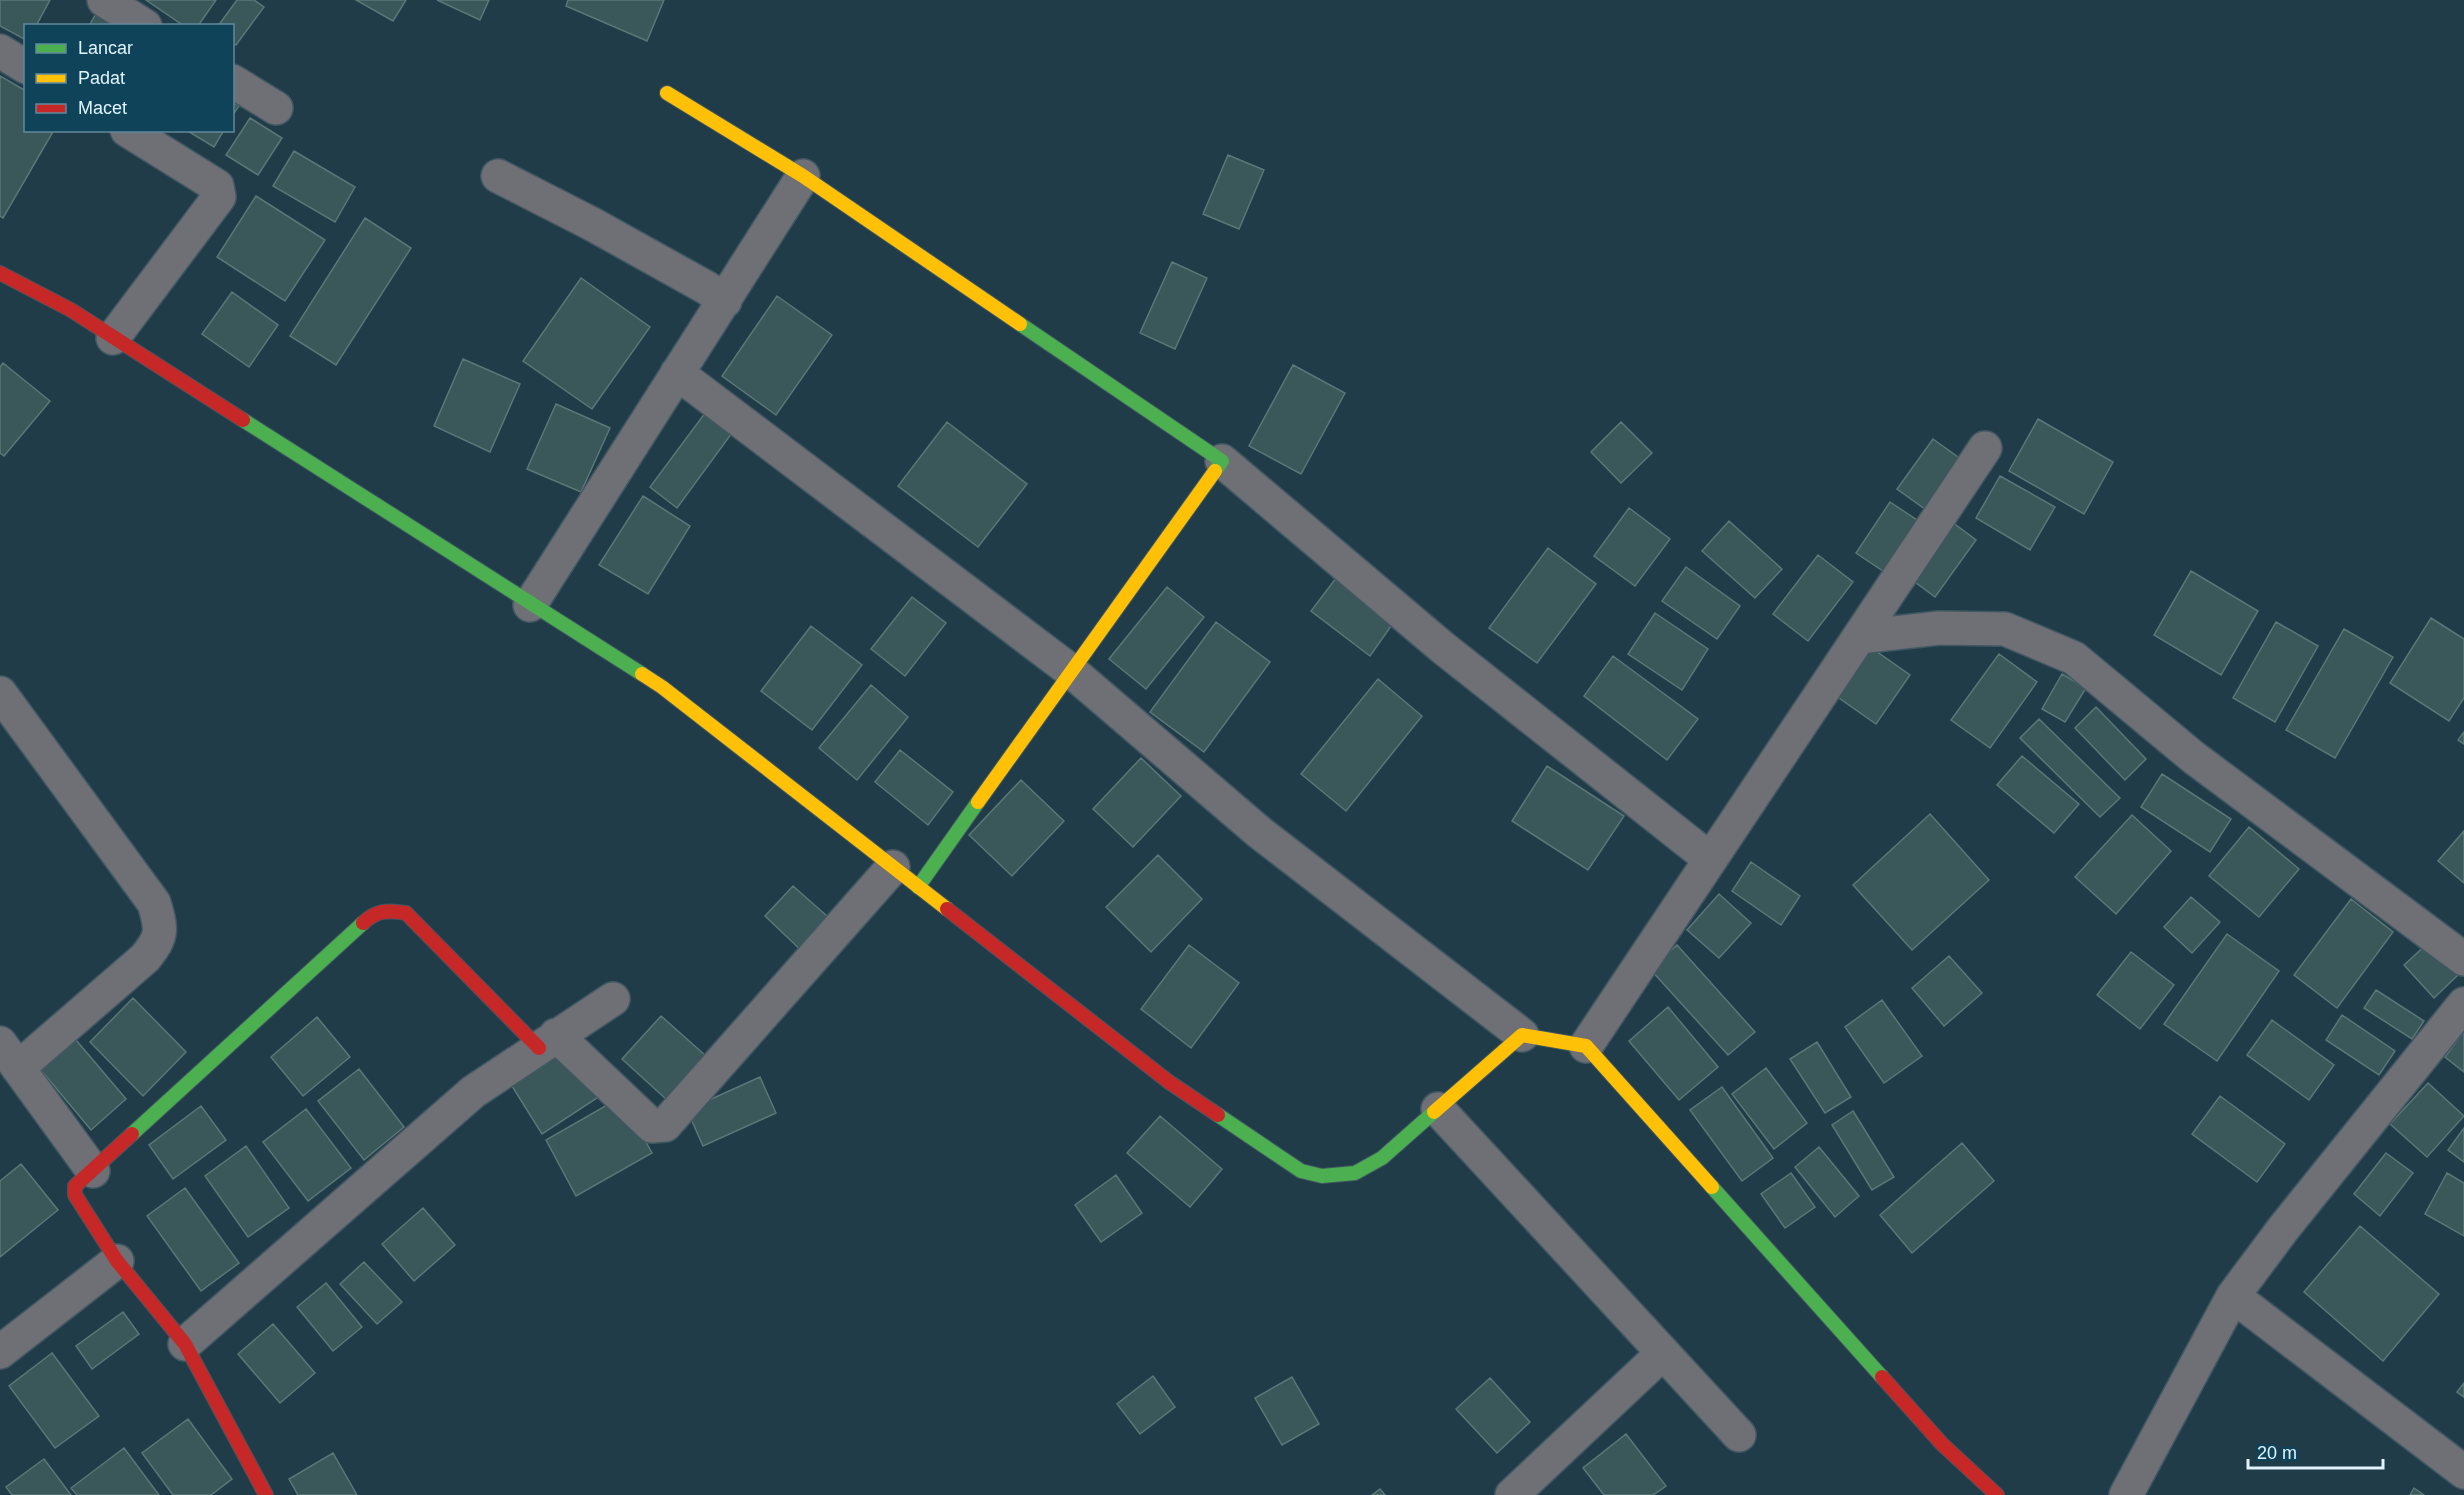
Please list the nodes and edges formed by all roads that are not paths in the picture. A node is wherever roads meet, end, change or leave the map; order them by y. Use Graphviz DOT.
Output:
graph roads {
  1 [pos="104,0"];
  2 [pos="142,24"];
  3 [pos="0,51"];
  4 [pos="24,66"];
  5 [pos="234,82"];
  6 [pos="667,93"];
  7 [pos="276,108"];
  8 [pos="131,132"];
  9 [pos="498,176"];
  10 [pos="803,176"];
  11 [pos="0,273"];
  12 [pos="725,301"];
  13 [pos="114,338"];
  14 [pos="677,373"];
  15 [pos="1985,448"];
  16 [pos="1222,461"];
  17 [pos="531,605"];
  18 [pos="1859,637"];
  19 [pos="1071,670"];
  20 [pos="0,693"];
  21 [pos="1710,859"];
  22 [pos="893,867"];
  23 [pos="918,887"];
  24 [pos="2464,959"];
  25 [pos="613,999"];
  26 [pos="2464,1004"];
  27 [pos="1522,1035"];
  28 [pos="547,1042"];
  29 [pos="1586,1046"];
  30 [pos="9,1055"];
  31 [pos="1438,1109"];
  32 [pos="93,1171"];
  33 [pos="117,1261"];
  34 [pos="2233,1296"];
  35 [pos="185,1344"];
  36 [pos="0,1352"];
  37 [pos="1663,1353"];
  38 [pos="1739,1435"];
  39 [pos="2464,1472"];
  40 [pos="260,1492"];
  41 [pos="1512,1495"];
  42 [pos="1997,1495"];
  43 [pos="2126,1495"];
  1 -- 2 [label="street"];
  3 -- 4 [label="street"];
  5 -- 7 [label="street"];
  6 -- 10 [label="street"];
  8 -- 13 [label="street"];
  9 -- 12 [label="street"];
  10 -- 12 [label="street"];
  10 -- 16 [label="street"];
  11 -- 13 [label="street"];
  12 -- 14 [label="street"];
  13 -- 17 [label="street"];
  14 -- 17 [label="street"];
  14 -- 19 [label="street"];
  15 -- 18 [label="street"];
  16 -- 19 [label="street"];
  16 -- 21 [label="street"];
  17 -- 22 [label="street"];
  18 -- 21 [label="street"];
  18 -- 24 [label="street"];
  19 -- 23 [label="street"];
  19 -- 27 [label="street"];
  20 -- 30 [label="street"];
  21 -- 29 [label="street"];
  22 -- 23 [label="street"];
  22 -- 28 [label="street"];
  23 -- 31 [label="street"];
  25 -- 28 [label="street"];
  26 -- 34 [label="street"];
  27 -- 29 [label="street"];
  27 -- 31 [label="street"];
  28 -- 32 [label="street"];
  28 -- 35 [label="street"];
  29 -- 42 [label="street"];
  30 -- 32 [label="street"];
  31 -- 37 [label="street"];
  32 -- 33 [label="street"];
  33 -- 35 [label="street"];
  33 -- 36 [label="street"];
  34 -- 39 [label="street"];
  34 -- 43 [label="street"];
  35 -- 40 [label="street"];
  37 -- 38 [label="street"];
  37 -- 41 [label="street"];
}
